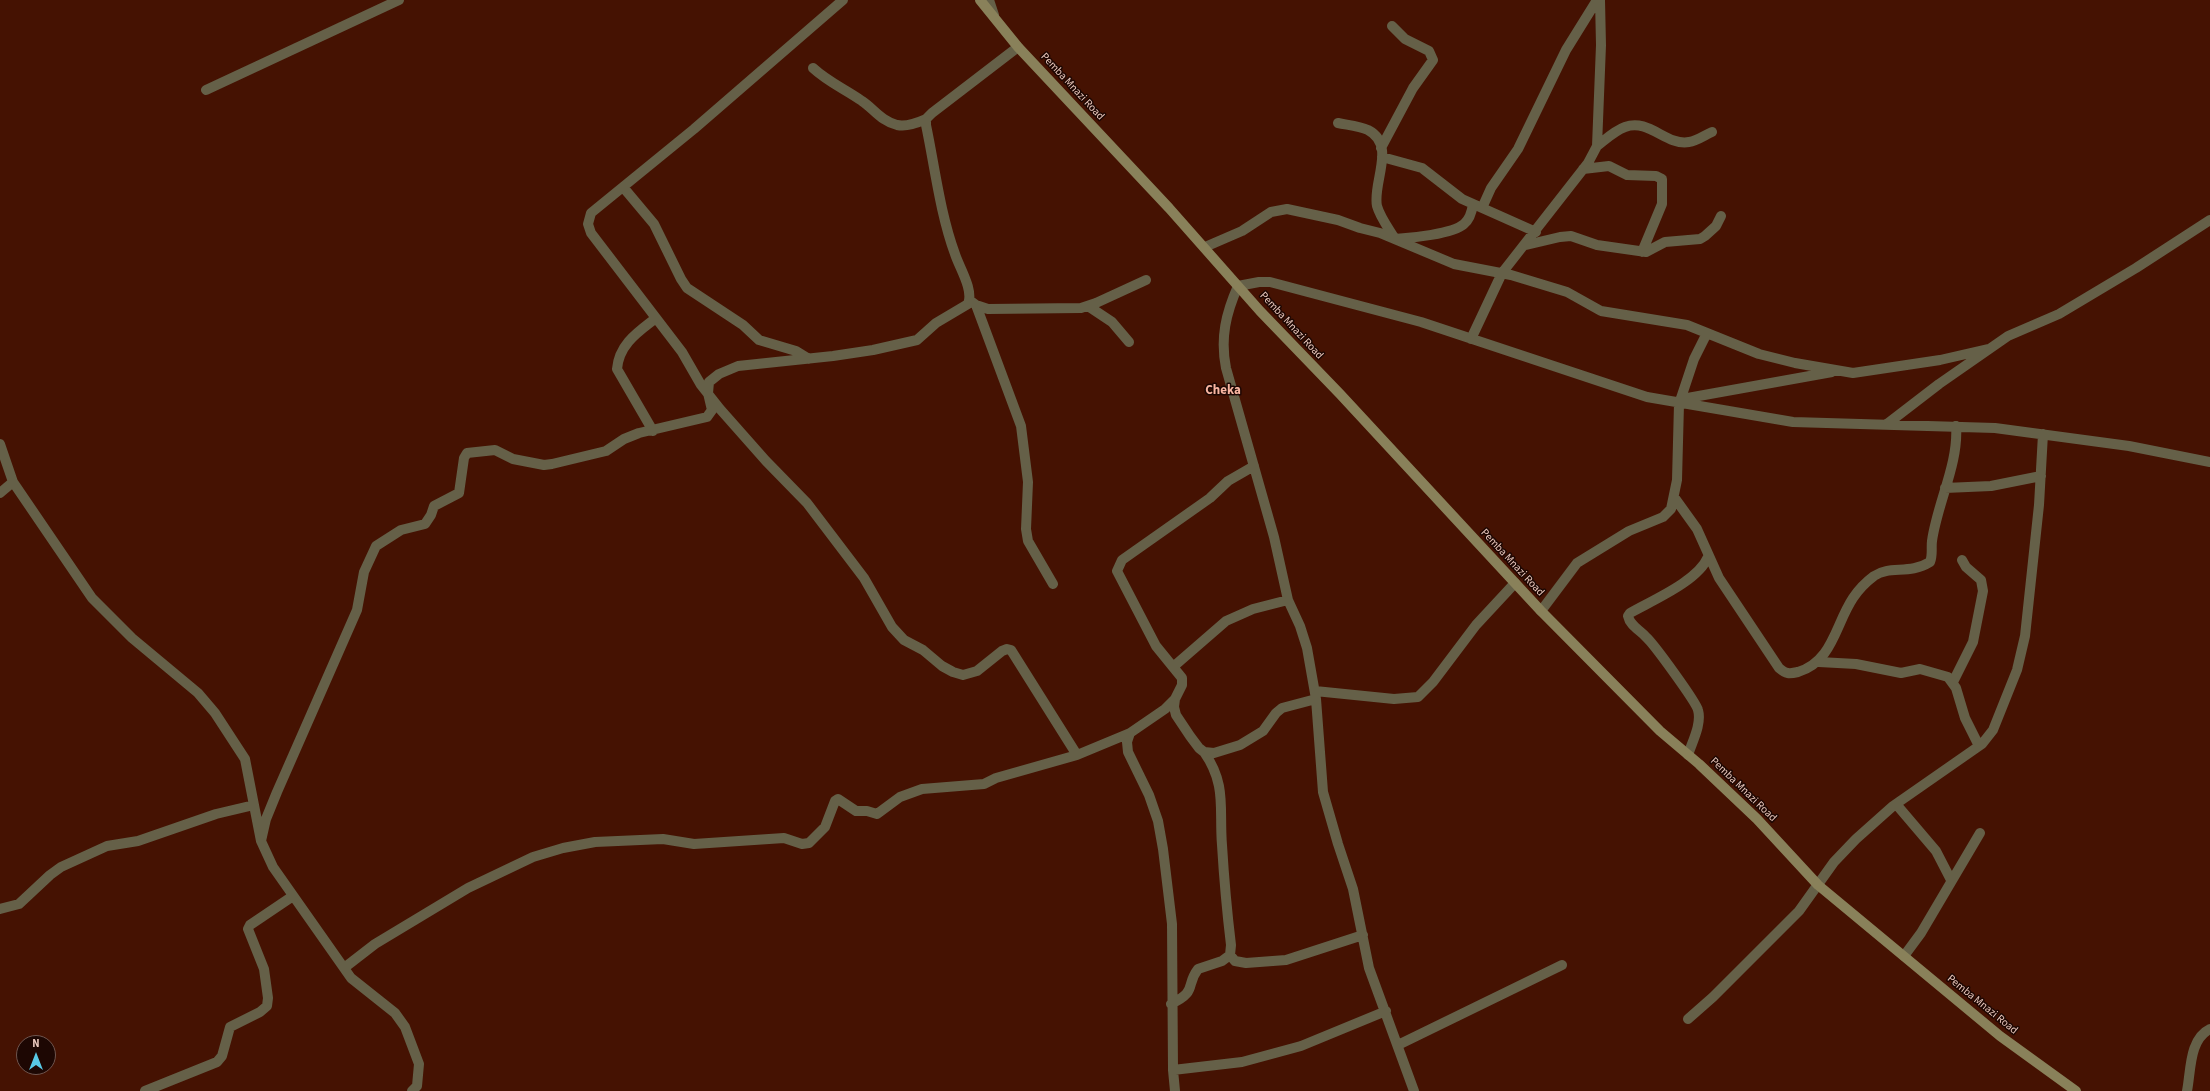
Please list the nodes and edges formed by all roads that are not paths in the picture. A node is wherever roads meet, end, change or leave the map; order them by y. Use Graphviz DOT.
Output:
graph roads {
  1 [pos="399,0"];
  2 [pos="843,0"];
  3 [pos="980,0"];
  4 [pos="989,0"];
  5 [pos="1599,0"];
  6 [pos="994,15"];
  7 [pos="1392,26"];
  8 [pos="1018,47"];
  9 [pos="813,68"];
  10 [pos="206,90"];
  11 [pos="926,119"];
  12 [pos="1338,123"];
  13 [pos="1712,132"];
  14 [pos="1597,146"];
  15 [pos="1382,153"];
  16 [pos="1583,169"];
  17 [pos="623,187"];
  18 [pos="1477,206"];
  19 [pos="1721,216"];
  20 [pos="2210,220"];
  21 [pos="1536,232"];
  22 [pos="1395,239"];
  23 [pos="1526,245"];
  24 [pos="1205,247"];
  25 [pos="1642,252"];
  26 [pos="1502,273"];
  27 [pos="1146,280"];
  28 [pos="1238,286"];
  29 [pos="973,302"];
  30 [pos="1088,306"];
  31 [pos="656,318"];
  32 [pos="1707,333"];
  33 [pos="1471,339"];
  34 [pos="1129,342"];
  35 [pos="1988,350"];
  36 [pos="809,359"];
  37 [pos="1837,370"];
  38 [pos="708,393"];
  39 [pos="1681,401"];
  40 [pos="1887,424"];
  41 [pos="1956,426"];
  42 [pos="653,431"];
  43 [pos="2043,434"];
  44 [pos="0,444"];
  45 [pos="2210,462"];
  46 [pos="1254,466"];
  47 [pos="2041,476"];
  48 [pos="13,482"];
  49 [pos="1945,488"];
  50 [pos="0,493"];
  51 [pos="1674,497"];
  52 [pos="1708,557"];
  53 [pos="1962,560"];
  54 [pos="1054,584"];
  55 [pos="1515,584"];
  56 [pos="1288,600"];
  57 [pos="1540,611"];
  58 [pos="1819,662"];
  59 [pos="1173,667"];
  60 [pos="1953,682"];
  61 [pos="1316,695"];
  62 [pos="1175,699"];
  63 [pos="1130,733"];
  64 [pos="1979,746"];
  65 [pos="1204,752"];
  66 [pos="1077,755"];
  67 [pos="1688,755"];
  68 [pos="1896,804"];
  69 [pos="254,806"];
  70 [pos="1980,833"];
  71 [pos="261,841"];
  72 [pos="1951,880"];
  73 [pos="1818,885"];
  74 [pos="293,896"];
  75 [pos="0,909"];
  76 [pos="1363,935"];
  77 [pos="1230,955"];
  78 [pos="1904,956"];
  79 [pos="1562,964"];
  80 [pos="344,968"];
  81 [pos="1171,1004"];
  82 [pos="1386,1011"];
  83 [pos="1688,1018"];
  84 [pos="2210,1029"];
  85 [pos="1398,1045"];
  86 [pos="1173,1070"];
  87 [pos="145,1091"];
  88 [pos="412,1091"];
  89 [pos="1175,1091"];
  90 [pos="1414,1091"];
  91 [pos="2076,1091"];
  92 [pos="2187,1091"];
  1 -- 10 [label="street"];
  2 -- 17 [label="street"];
  3 -- 6 [label="main road, Pemba Mnazi Road"];
  4 -- 6 [label="street"];
  5 -- 14 [label="street"];
  5 -- 18 [label="street"];
  6 -- 8 [label="main road, Pemba Mnazi Road"];
  7 -- 15 [label="street"];
  8 -- 11 [label="street"];
  8 -- 24 [label="main road, Pemba Mnazi Road"];
  9 -- 11 [label="street"];
  11 -- 29 [label="street"];
  12 -- 15 [label="street"];
  13 -- 14 [label="street"];
  14 -- 16 [label="street"];
  15 -- 18 [label="street"];
  15 -- 22 [label="street"];
  16 -- 21 [label="street"];
  16 -- 25 [label="street"];
  17 -- 31 [label="street"];
  17 -- 36 [label="street"];
  18 -- 21 [label="street"];
  18 -- 22 [label="street"];
  19 -- 25 [label="street"];
  20 -- 35 [label="street"];
  21 -- 23 [label="street"];
  22 -- 24 [label="street"];
  22 -- 26 [label="street"];
  23 -- 25 [label="street"];
  23 -- 26 [label="street"];
  24 -- 28 [label="main road, Pemba Mnazi Road"];
  26 -- 32 [label="street"];
  26 -- 33 [label="street"];
  27 -- 30 [label="street"];
  28 -- 33 [label="street"];
  28 -- 46 [label="street"];
  28 -- 55 [label="main road, Pemba Mnazi Road"];
  29 -- 30 [label="street"];
  29 -- 36 [label="street"];
  29 -- 54 [label="street"];
  30 -- 34 [label="street"];
  31 -- 38 [label="street"];
  31 -- 42 [label="street"];
  32 -- 37 [label="street"];
  32 -- 39 [label="street"];
  33 -- 39 [label="street"];
  35 -- 37 [label="street"];
  35 -- 40 [label="street"];
  36 -- 38 [label="street"];
  37 -- 39 [label="street"];
  38 -- 42 [label="street"];
  38 -- 66 [label="street"];
  39 -- 40 [label="street"];
  39 -- 51 [label="street"];
  40 -- 41 [label="street"];
  41 -- 43 [label="street"];
  41 -- 49 [label="street"];
  42 -- 71 [label="street"];
  43 -- 45 [label="street"];
  43 -- 47 [label="street"];
  44 -- 48 [label="street"];
  46 -- 56 [label="street"];
  46 -- 59 [label="street"];
  47 -- 49 [label="street"];
  47 -- 64 [label="street"];
  48 -- 50 [label="street"];
  48 -- 69 [label="street"];
  49 -- 58 [label="street"];
  51 -- 52 [label="street"];
  51 -- 57 [label="street"];
  52 -- 58 [label="street"];
  52 -- 67 [label="street"];
  53 -- 60 [label="street"];
  55 -- 57 [label="main road, Pemba Mnazi Road"];
  55 -- 61 [label="street"];
  56 -- 59 [label="street"];
  56 -- 61 [label="street"];
  57 -- 67 [label="main road, Pemba Mnazi Road"];
  58 -- 60 [label="street"];
  59 -- 62 [label="street"];
  60 -- 64 [label="street"];
  61 -- 65 [label="street"];
  61 -- 76 [label="street"];
  62 -- 63 [label="street"];
  62 -- 65 [label="street"];
  63 -- 66 [label="street"];
  63 -- 81 [label="street"];
  64 -- 68 [label="street"];
  65 -- 77 [label="street"];
  66 -- 80 [label="street"];
  67 -- 73 [label="main road, Pemba Mnazi Road"];
  68 -- 72 [label="street"];
  68 -- 73 [label="street"];
  69 -- 71 [label="street"];
  69 -- 75 [label="street"];
  70 -- 72 [label="street"];
  71 -- 74 [label="street"];
  72 -- 78 [label="street"];
  73 -- 78 [label="main road, Pemba Mnazi Road"];
  73 -- 83 [label="street"];
  74 -- 80 [label="street"];
  74 -- 87 [label="street"];
  76 -- 77 [label="street"];
  76 -- 82 [label="street"];
  77 -- 81 [label="street"];
  78 -- 91 [label="main road, Pemba Mnazi Road"];
  79 -- 85 [label="street"];
  80 -- 88 [label="street"];
  81 -- 86 [label="street"];
  82 -- 85 [label="street"];
  82 -- 86 [label="street"];
  84 -- 92 [label="street"];
  85 -- 90 [label="street"];
  86 -- 89 [label="street"];
}
